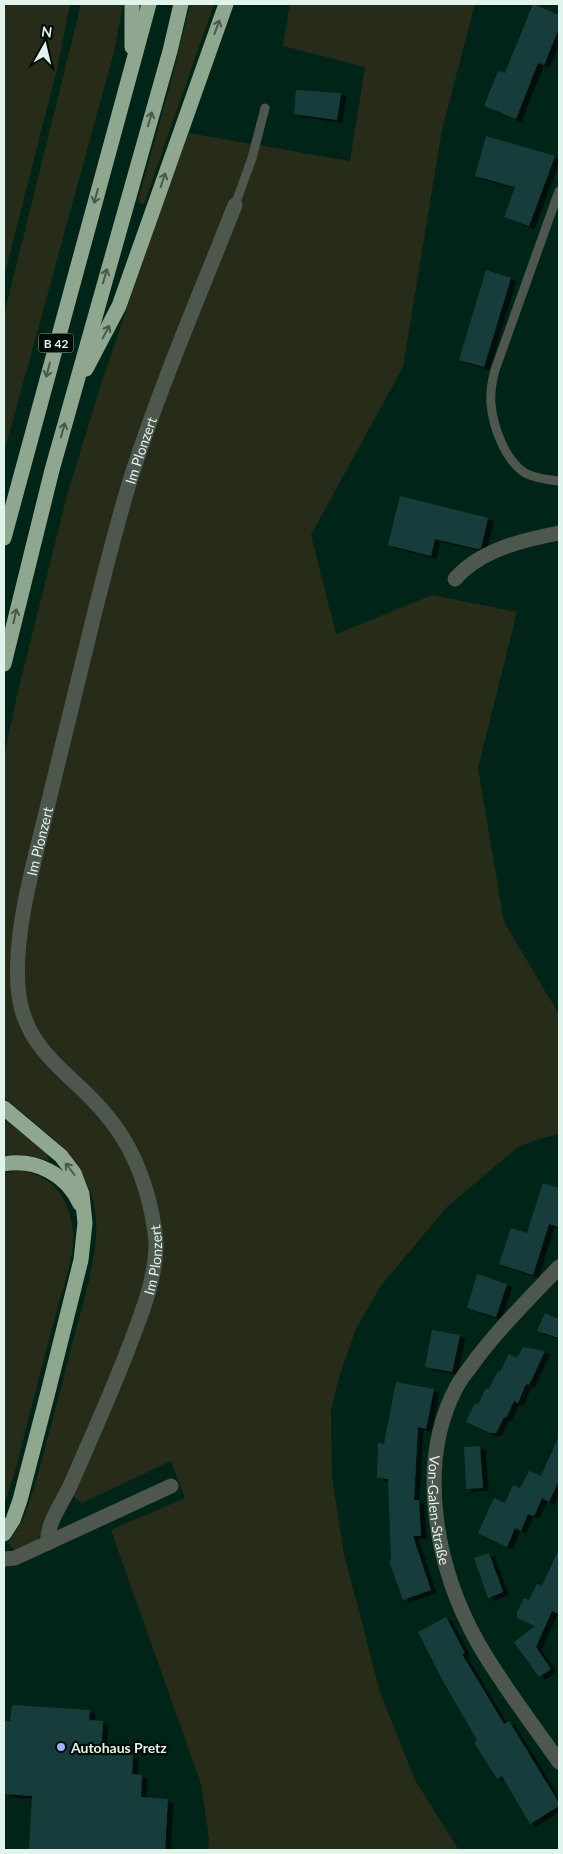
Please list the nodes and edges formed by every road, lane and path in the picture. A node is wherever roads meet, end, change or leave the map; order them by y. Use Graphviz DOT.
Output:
graph roads {
  1 [pos="132,4"];
  2 [pos="149,4"];
  3 [pos="181,4"];
  4 [pos="226,4"];
  5 [pos="132,68"];
  6 [pos="265,108"];
  7 [pos="559,191"];
  8 [pos="235,206"];
  9 [pos="74,390"];
  10 [pos="559,481"];
  11 [pos="559,533"];
  12 [pos="4,538"];
  13 [pos="454,579"];
  14 [pos="4,664"];
  15 [pos="4,1108"];
  16 [pos="4,1164"];
  17 [pos="84,1214"];
  18 [pos="559,1267"];
  19 [pos="171,1486"];
  20 [pos="4,1534"];
  21 [pos="48,1543"];
  22 [pos="4,1559"];
  23 [pos="559,1762"];
  1 -- 5 [label="highway"];
  2 -- 5 [label="highway, B 42"];
  9 -- 3 [label="highway, B 42, one-way"];
  9 -- 4 [label="highway, one-way"];
  5 -- 12 [label="highway, B 42, one-way"];
  6 -- 8 [label="lane, Im Plonzert"];
  7 -- 10 [label="lane"];
  8 -- 21 [label="street, Im Plonzert"];
  14 -- 9 [label="highway, B 42, one-way"];
  11 -- 13 [label="street"];
  17 -- 15 [label="highway, one-way"];
  16 -- 17 [label="highway"];
  17 -- 20 [label="highway"];
  18 -- 23 [label="street, Von-Galen-Straße"];
  19 -- 21 [label="street"];
  21 -- 22 [label="street"];
}
